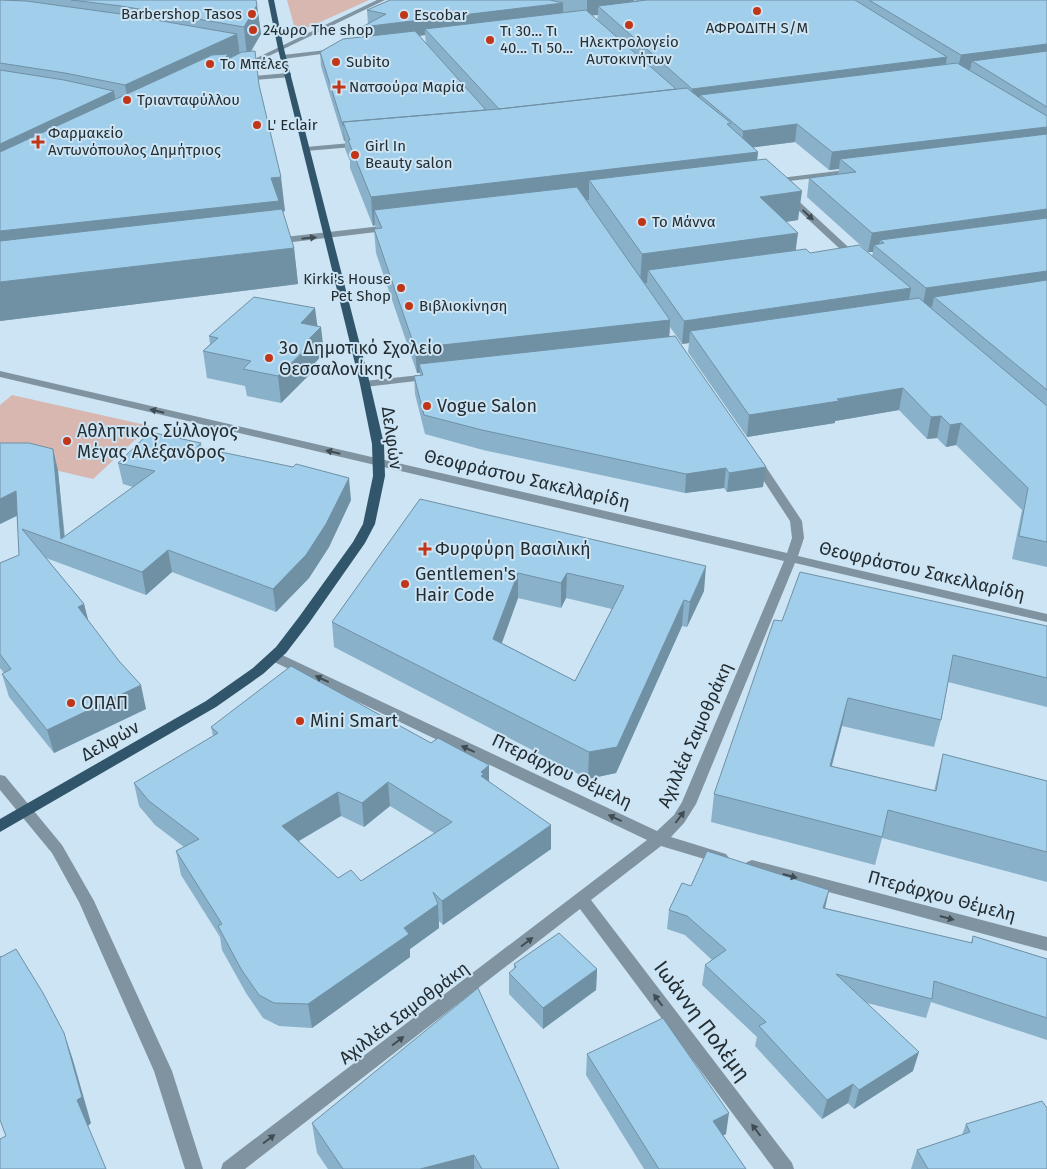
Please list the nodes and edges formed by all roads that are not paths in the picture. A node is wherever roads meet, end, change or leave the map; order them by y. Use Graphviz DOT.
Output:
graph roads {
  1 [pos="271,0"];
  2 [pos="382,0"];
  3 [pos="281,49"];
  4 [pos="341,50"];
  5 [pos="283,57"];
  6 [pos="242,60"];
  7 [pos="251,62"];
  8 [pos="234,70"];
  9 [pos="288,76"];
  10 [pos="229,80"];
  11 [pos="374,143"];
  12 [pos="306,149"];
  13 [pos="860,171"];
  14 [pos="399,227"];
  15 [pos="328,236"];
  16 [pos="264,243"];
  17 [pos="857,260"];
  18 [pos="0,374"];
  19 [pos="443,376"];
  20 [pos="365,384"];
  21 [pos="746,447"];
  22 [pos="380,463"];
  23 [pos="791,559"];
  24 [pos="1047,618"];
  25 [pos="275,657"];
  26 [pos="0,780"];
  27 [pos="27,811"];
  28 [pos="0,826"];
  29 [pos="659,839"];
  30 [pos="582,900"];
  31 [pos="1047,944"];
  32 [pos="194,1169"];
  33 [pos="230,1169"];
  34 [pos="785,1169"];
  1 -- 3 [label="main road, Δελφών"];
  2 -- 3 [label="street"];
  3 -- 5 [label="main road, Δελφών"];
  3 -- 7 [label="street"];
  4 -- 5 [label="street"];
  5 -- 9 [label="main road, Δελφών"];
  6 -- 7 [label="street"];
  7 -- 8 [label="street"];
  9 -- 10 [label="street"];
  9 -- 12 [label="main road, Δελφών"];
  11 -- 12 [label="street"];
  12 -- 15 [label="main road, Δελφών"];
  13 -- 17 [label="street, one-way"];
  14 -- 15 [label="street"];
  16 -- 15 [label="street, one-way"];
  15 -- 20 [label="main road, Δελφών"];
  22 -- 18 [label="street, Θεοφράστου Σακελλαρίδη, one-way"];
  19 -- 20 [label="street"];
  20 -- 22 [label="main road, Δελφών"];
  21 -- 23 [label="street, Αχιλλέα Σαμοθράκη"];
  22 -- 23 [label="street, Θεοφράστου Σακελλαρίδη"];
  22 -- 25 [label="main road, Δελφών"];
  23 -- 24 [label="street, Θεοφράστου Σακελλαρίδη"];
  29 -- 23 [label="street, Αχιλλέα Σαμοθράκη, one-way"];
  25 -- 27 [label="main road, Δελφών"];
  29 -- 25 [label="street, Πτεράρχου Θέμελη, one-way"];
  26 -- 27 [label="street"];
  27 -- 28 [label="main road, Δελφών"];
  27 -- 32 [label="street"];
  29 -- 30 [label="street, Αχιλλέα Σαμοθράκη"];
  29 -- 31 [label="street, Πτεράρχου Θέμελη, one-way"];
  33 -- 30 [label="street, Αχιλλέα Σαμοθράκη, one-way"];
  34 -- 30 [label="street, Ιωάννη Πολέμη, one-way"];
}
